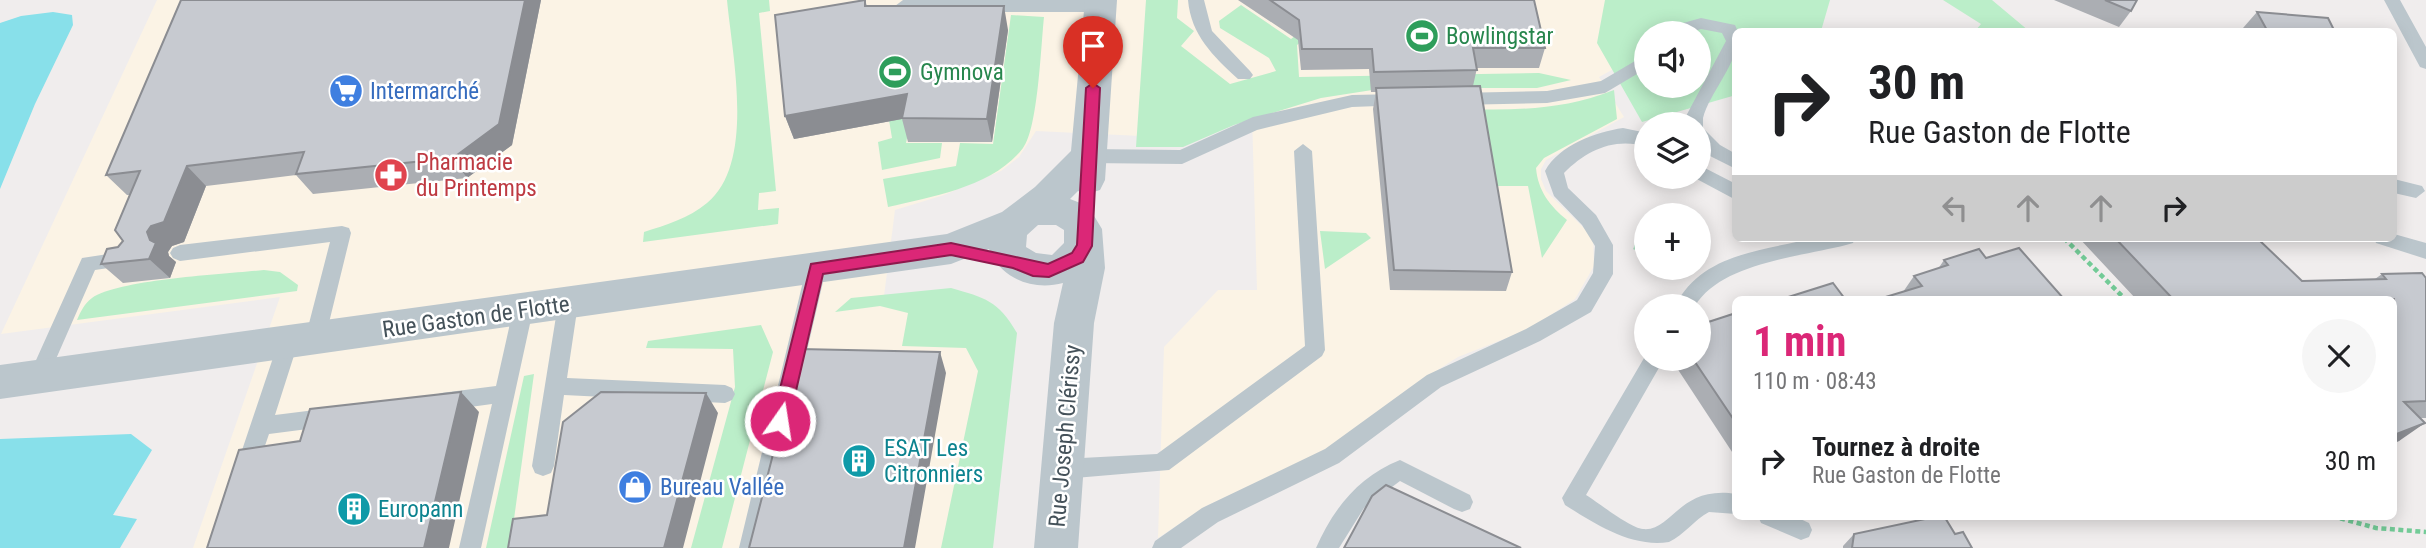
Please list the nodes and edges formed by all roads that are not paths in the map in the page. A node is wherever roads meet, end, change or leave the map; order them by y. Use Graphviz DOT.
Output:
graph roads {
  1 [pos="1196,0"];
  2 [pos="2392,0"];
  3 [pos="1101,3"];
  4 [pos="884,6"];
  5 [pos="1711,22"];
  6 [pos="1732,37"];
  7 [pos="1732,45"];
  8 [pos="2426,63"];
  9 [pos="1634,68"];
  10 [pos="1244,75"];
  11 [pos="1711,82"];
  12 [pos="1634,136"];
  13 [pos="1711,147"];
  14 [pos="1303,151"];
  15 [pos="1088,156"];
  16 [pos="1732,160"];
  17 [pos="1711,179"];
  18 [pos="2397,187"];
  19 [pos="1732,191"];
  20 [pos="2416,191"];
  21 [pos="1023,217"];
  22 [pos="1085,238"];
  23 [pos="1829,242"];
  24 [pos="2396,242"];
  25 [pos="951,249"];
  26 [pos="2426,251"];
  27 [pos="180,253"];
  28 [pos="132,259"];
  29 [pos="1025,266"];
  30 [pos="817,269"];
  31 [pos="1692,294"];
  32 [pos="568,304"];
  33 [pos="523,310"];
  34 [pos="1074,323"];
  35 [pos="302,341"];
  36 [pos="1647,371"];
  37 [pos="38,378"];
  38 [pos="0,382"];
  39 [pos="556,386"];
  40 [pos="503,394"];
  41 [pos="725,394"];
  42 [pos="415,406"];
  43 [pos="350,414"];
  44 [pos="261,426"];
  45 [pos="543,466"];
  46 [pos="1063,469"];
  47 [pos="240,487"];
  48 [pos="1462,502"];
  49 [pos="1732,503"];
  50 [pos="1778,520"];
  51 [pos="1801,530"];
  52 [pos="470,548"];
  53 [pos="750,548"];
  54 [pos="1056,548"];
  55 [pos="1163,548"];
  56 [pos="1327,548"];
  1 -- 10 [label="lane"];
  2 -- 8 [label="lane"];
  3 -- 4 [label="lane"];
  3 -- 15 [label="street"];
  5 -- 6 [label="lane"];
  7 -- 11 [label="lane"];
  9 -- 15 [label="lane"];
  12 -- 55 [label="lane"];
  13 -- 16 [label="lane"];
  14 -- 46 [label="lane"];
  15 -- 21 [label="street, Rue Gaston de Flotte"];
  15 -- 22 [label="street"];
  17 -- 19 [label="lane"];
  18 -- 20 [label="lane"];
  21 -- 22 [label="street, Rue Gaston de Flotte"];
  21 -- 25 [label="street, Rue Gaston de Flotte"];
  21 -- 29 [label="street"];
  22 -- 29 [label="street, Rue Gaston de Flotte"];
  22 -- 34 [label="street, Rue Joseph Clérissy"];
  23 -- 31 [label="lane"];
  24 -- 26 [label="lane"];
  25 -- 29 [label="street, Rue Gaston de Flotte"];
  25 -- 30 [label="street, Rue Gaston de Flotte"];
  27 -- 35 [label="lane"];
  28 -- 37 [label="lane"];
  29 -- 34 [label="street, Rue Joseph Clérissy"];
  30 -- 32 [label="street, Rue Gaston de Flotte"];
  30 -- 53 [label="lane"];
  32 -- 33 [label="street, Rue Gaston de Flotte"];
  32 -- 39 [label="lane"];
  33 -- 35 [label="street, Rue Gaston de Flotte"];
  33 -- 40 [label="lane"];
  34 -- 46 [label="street, Rue Joseph Clérissy"];
  35 -- 37 [label="street, Rue Gaston de Flotte"];
  35 -- 44 [label="lane"];
  36 -- 49 [label="lane"];
  37 -- 38 [label="street, Rue Gaston de Flotte"];
  39 -- 41 [label="lane"];
  39 -- 45 [label="lane"];
  40 -- 42 [label="lane"];
  40 -- 52 [label="lane"];
  43 -- 44 [label="lane"];
  44 -- 47 [label="lane"];
  46 -- 54 [label="street, Rue Joseph Clérissy"];
  48 -- 56 [label="lane"];
  50 -- 51 [label="lane"];
}
